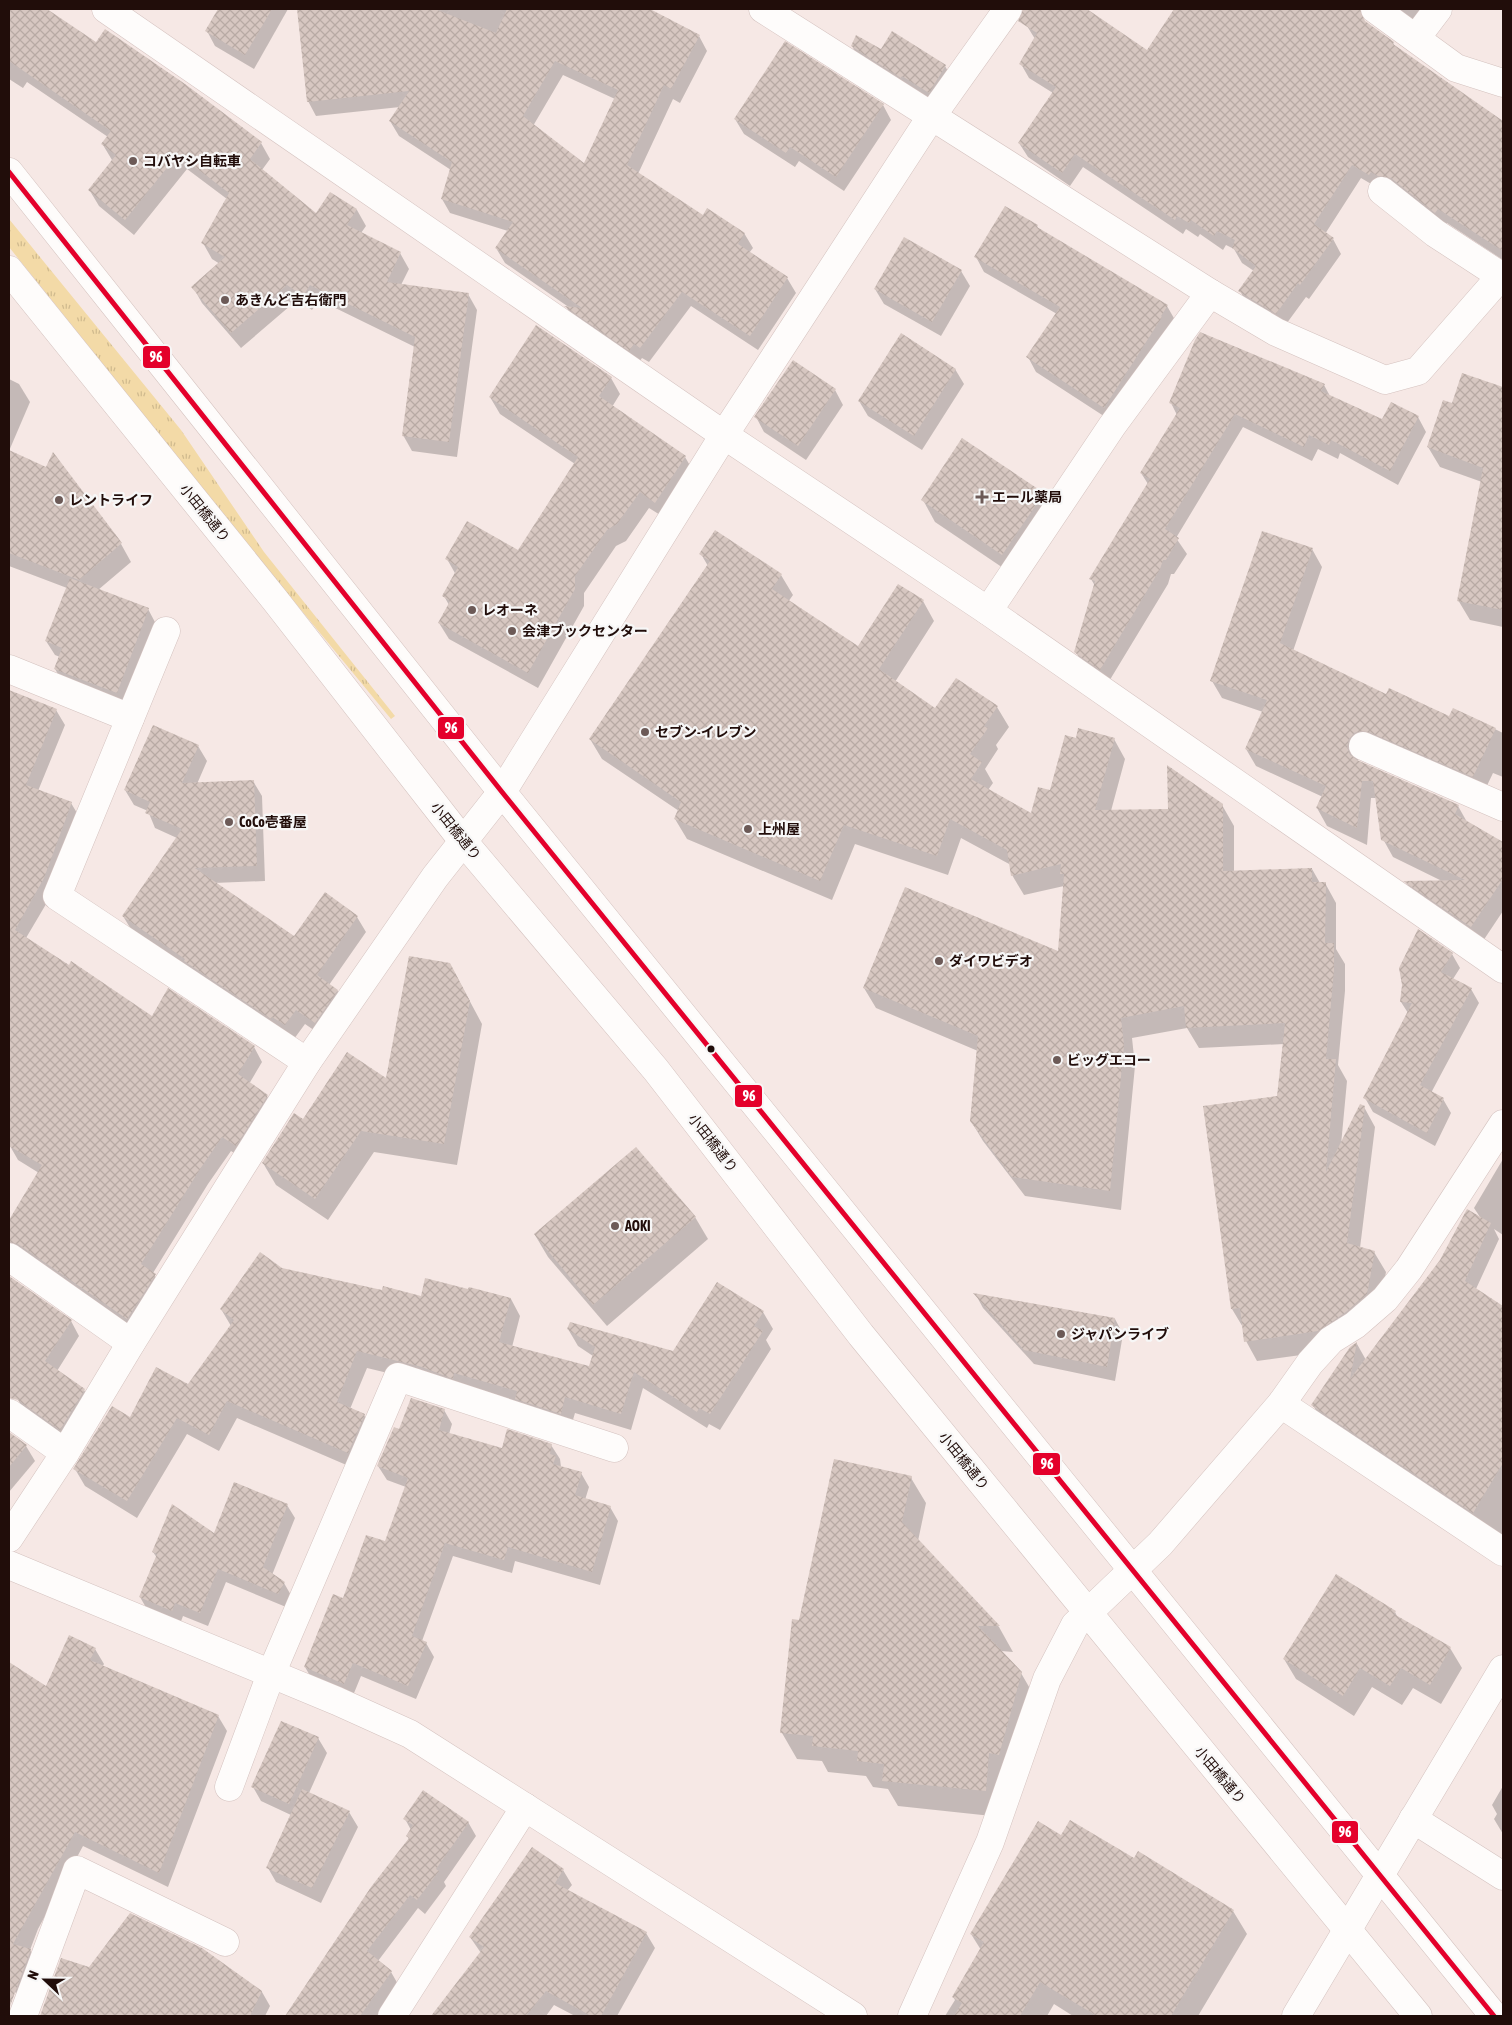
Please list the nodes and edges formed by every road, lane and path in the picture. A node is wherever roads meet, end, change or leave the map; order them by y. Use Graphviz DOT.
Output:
graph roads {
  1 [pos="106,9"];
  2 [pos="763,9"];
  3 [pos="1008,9"];
  4 [pos="1375,9"];
  5 [pos="1438,9"];
  6 [pos="1416,38"];
  7 [pos="1503,83"];
  8 [pos="931,117"];
  9 [pos="9,172"];
  10 [pos="1382,192"];
  11 [pos="9,270"];
  12 [pos="1502,277"];
  13 [pos="1210,294"];
  14 [pos="724,435"];
  15 [pos="988,611"];
  16 [pos="166,631"];
  17 [pos="9,669"];
  18 [pos="130,718"];
  19 [pos="1363,746"];
  20 [pos="502,792"];
  21 [pos="1503,807"];
  22 [pos="463,841"];
  23 [pos="1503,969"];
  24 [pos="307,1062"];
  25 [pos="1503,1124"];
  26 [pos="9,1257"];
  27 [pos="131,1343"];
  28 [pos="1281,1404"];
  29 [pos="9,1413"];
  30 [pos="614,1448"];
  31 [pos="65,1453"];
  32 [pos="9,1538"];
  33 [pos="1503,1552"];
  34 [pos="9,1565"];
  35 [pos="1131,1570"];
  36 [pos="1087,1613"];
  37 [pos="1503,1669"];
  38 [pos="270,1674"];
  39 [pos="230,1787"];
  40 [pos="525,1807"];
  41 [pos="1413,1820"];
  42 [pos="1503,1876"];
  43 [pos="1380,1878"];
  44 [pos="1349,1930"];
  45 [pos="225,1942"];
  46 [pos="23,2016"];
  47 [pos="392,2016"];
  48 [pos="853,2016"];
  49 [pos="912,2016"];
  50 [pos="1296,2016"];
  51 [pos="1418,2016"];
  52 [pos="1494,2016"];
  1 -- 14 [label="street"];
  2 -- 8 [label="street"];
  3 -- 8 [label="street"];
  4 -- 6 [label="street"];
  5 -- 6 [label="street"];
  6 -- 7 [label="street"];
  8 -- 13 [label="street"];
  8 -- 14 [label="street"];
  9 -- 20 [label="street"];
  10 -- 12 [label="street"];
  11 -- 22 [label="street, 小田橋通り"];
  12 -- 13 [label="street"];
  13 -- 15 [label="street"];
  14 -- 15 [label="street"];
  14 -- 20 [label="street"];
  15 -- 23 [label="street"];
  16 -- 18 [label="street"];
  17 -- 18 [label="street"];
  18 -- 24 [label="street"];
  19 -- 21 [label="street"];
  20 -- 22 [label="street"];
  20 -- 35 [label="street"];
  22 -- 24 [label="street"];
  22 -- 36 [label="street, 小田橋通り"];
  24 -- 27 [label="street"];
  25 -- 28 [label="street"];
  26 -- 27 [label="street"];
  27 -- 31 [label="street"];
  28 -- 33 [label="street"];
  28 -- 35 [label="street"];
  29 -- 31 [label="street"];
  30 -- 38 [label="street"];
  31 -- 32 [label="street"];
  34 -- 38 [label="street"];
  35 -- 36 [label="street"];
  35 -- 43 [label="street"];
  36 -- 44 [label="street, 小田橋通り"];
  36 -- 49 [label="street"];
  37 -- 41 [label="street"];
  38 -- 39 [label="street"];
  38 -- 40 [label="street"];
  40 -- 47 [label="street"];
  40 -- 48 [label="street"];
  41 -- 42 [label="street"];
  41 -- 43 [label="street"];
  43 -- 44 [label="street"];
  43 -- 52 [label="street"];
  44 -- 50 [label="street"];
  44 -- 51 [label="street, 小田橋通り"];
  45 -- 46 [label="street"];
}
